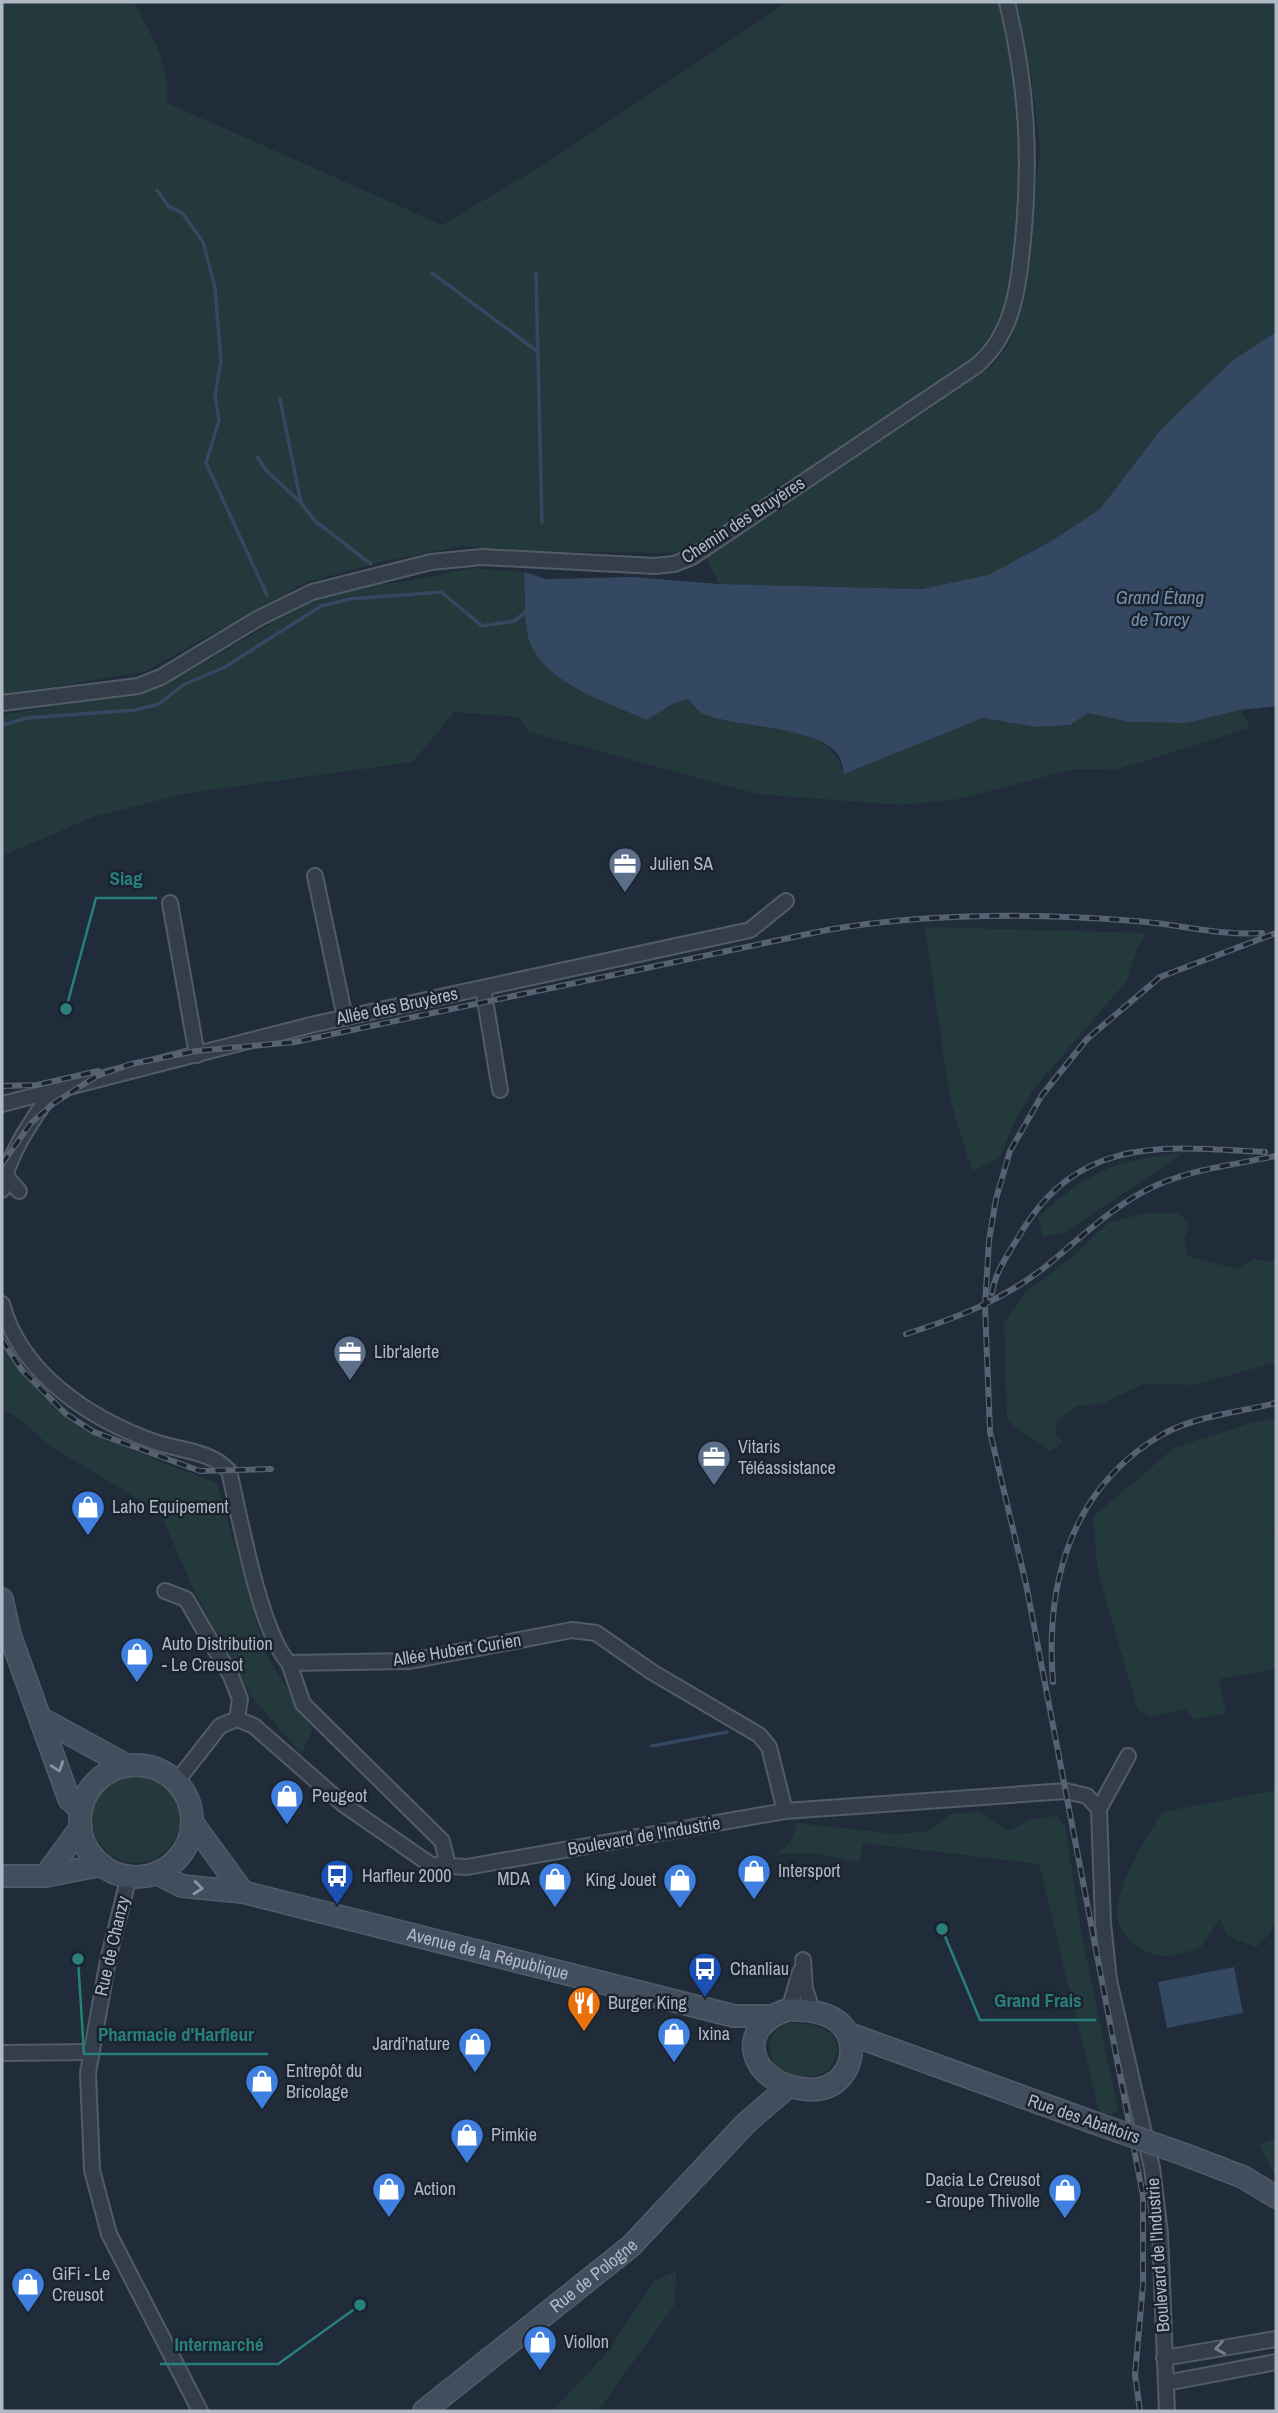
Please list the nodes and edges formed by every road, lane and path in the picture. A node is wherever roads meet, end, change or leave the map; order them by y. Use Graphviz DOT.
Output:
graph roads {
  1 [pos="1007,2"];
  2 [pos="2,703"];
  3 [pos="315,876"];
  4 [pos="786,901"];
  5 [pos="170,903"];
  6 [pos="483,988"];
  7 [pos="345,1018"];
  8 [pos="197,1055"];
  9 [pos="500,1090"];
  10 [pos="51,1093"];
  11 [pos="2,1104"];
  12 [pos="3,1173"];
  13 [pos="2,1190"];
  14 [pos="19,1191"];
  15 [pos="2,1304"];
  16 [pos="165,1591"];
  17 [pos="2,1598"];
  18 [pos="289,1663"];
  19 [pos="42,1719"];
  20 [pos="237,1719"];
  21 [pos="1128,1756"];
  22 [pos="126,1765"];
  23 [pos="177,1781"];
  24 [pos="1099,1809"];
  25 [pos="785,1811"];
  26 [pos="81,1819"];
  27 [pos="192,1822"];
  28 [pos="103,1865"];
  29 [pos="448,1866"];
  30 [pos="156,1873"];
  31 [pos="2,1876"];
  32 [pos="45,1876"];
  33 [pos="129,1876"];
  34 [pos="243,1892"];
  35 [pos="813,2012"];
  36 [pos="781,2013"];
  37 [pos="734,2016"];
  38 [pos="847,2034"];
  39 [pos="756,2040"];
  40 [pos="888,2051"];
  41 [pos="91,2052"];
  42 [pos="2,2053"];
  43 [pos="848,2065"];
  44 [pos="764,2074"];
  45 [pos="788,2087"];
  46 [pos="746,2123"];
  47 [pos="1276,2197"];
  48 [pos="1276,2339"];
  49 [pos="1164,2358"];
  50 [pos="1276,2362"];
  51 [pos="1166,2383"];
  52 [pos="200,2411"];
  53 [pos="424,2411"];
  54 [pos="1167,2411"];
  1 -- 2 [label="street, Chemin des Bruyères"];
  3 -- 7 [label="street"];
  4 -- 6 [label="street, Allée des Bruyères"];
  5 -- 8 [label="street"];
  6 -- 7 [label="street, Allée des Bruyères"];
  6 -- 9 [label="street"];
  7 -- 8 [label="street, Allée des Bruyères"];
  8 -- 10 [label="street, Allée des Bruyères"];
  10 -- 11 [label="street, Allée des Bruyères"];
  10 -- 12 [label="street"];
  12 -- 13 [label="street"];
  12 -- 14 [label="street"];
  15 -- 18 [label="street"];
  16 -- 20 [label="street"];
  17 -- 19 [label="street"];
  18 -- 25 [label="street, Allée Hubert Curien"];
  18 -- 29 [label="street"];
  19 -- 22 [label="street"];
  19 -- 26 [label="street, one-way"];
  20 -- 23 [label="street"];
  20 -- 29 [label="street, Boulevard de l'Industrie"];
  21 -- 24 [label="street"];
  22 -- 23 [label="street"];
  22 -- 26 [label="street"];
  23 -- 27 [label="street"];
  24 -- 25 [label="street, Boulevard de l'Industrie"];
  24 -- 49 [label="street, Boulevard de l'Industrie"];
  25 -- 29 [label="street, Boulevard de l'Industrie"];
  26 -- 28 [label="street"];
  26 -- 32 [label="street"];
  27 -- 30 [label="street"];
  27 -- 34 [label="street"];
  28 -- 32 [label="street"];
  28 -- 33 [label="street"];
  30 -- 33 [label="street"];
  30 -- 34 [label="street, Avenue de la République, one-way"];
  31 -- 32 [label="street"];
  33 -- 41 [label="street, Rue de Chanzy"];
  34 -- 37 [label="street, Avenue de la République"];
  35 -- 36 [label="street"];
  35 -- 36 [label="street"];
  35 -- 38 [label="street"];
  36 -- 37 [label="street, Avenue de la République"];
  36 -- 39 [label="street"];
  37 -- 39 [label="street"];
  38 -- 40 [label="street, Rue des Abattoirs"];
  38 -- 43 [label="street"];
  39 -- 44 [label="street"];
  40 -- 43 [label="street"];
  40 -- 47 [label="street, Rue des Abattoirs, bridge"];
  41 -- 42 [label="street"];
  41 -- 52 [label="street, Rue de Chanzy"];
  43 -- 45 [label="street"];
  44 -- 45 [label="street"];
  44 -- 46 [label="street, Rue de Pologne"];
  45 -- 46 [label="street, Rue de Pologne"];
  46 -- 53 [label="street, Rue de Pologne"];
  48 -- 49 [label="street, one-way"];
  49 -- 51 [label="street, Boulevard de l'Industrie"];
  50 -- 51 [label="street"];
  51 -- 54 [label="street, Boulevard de l'Industrie"];
}
